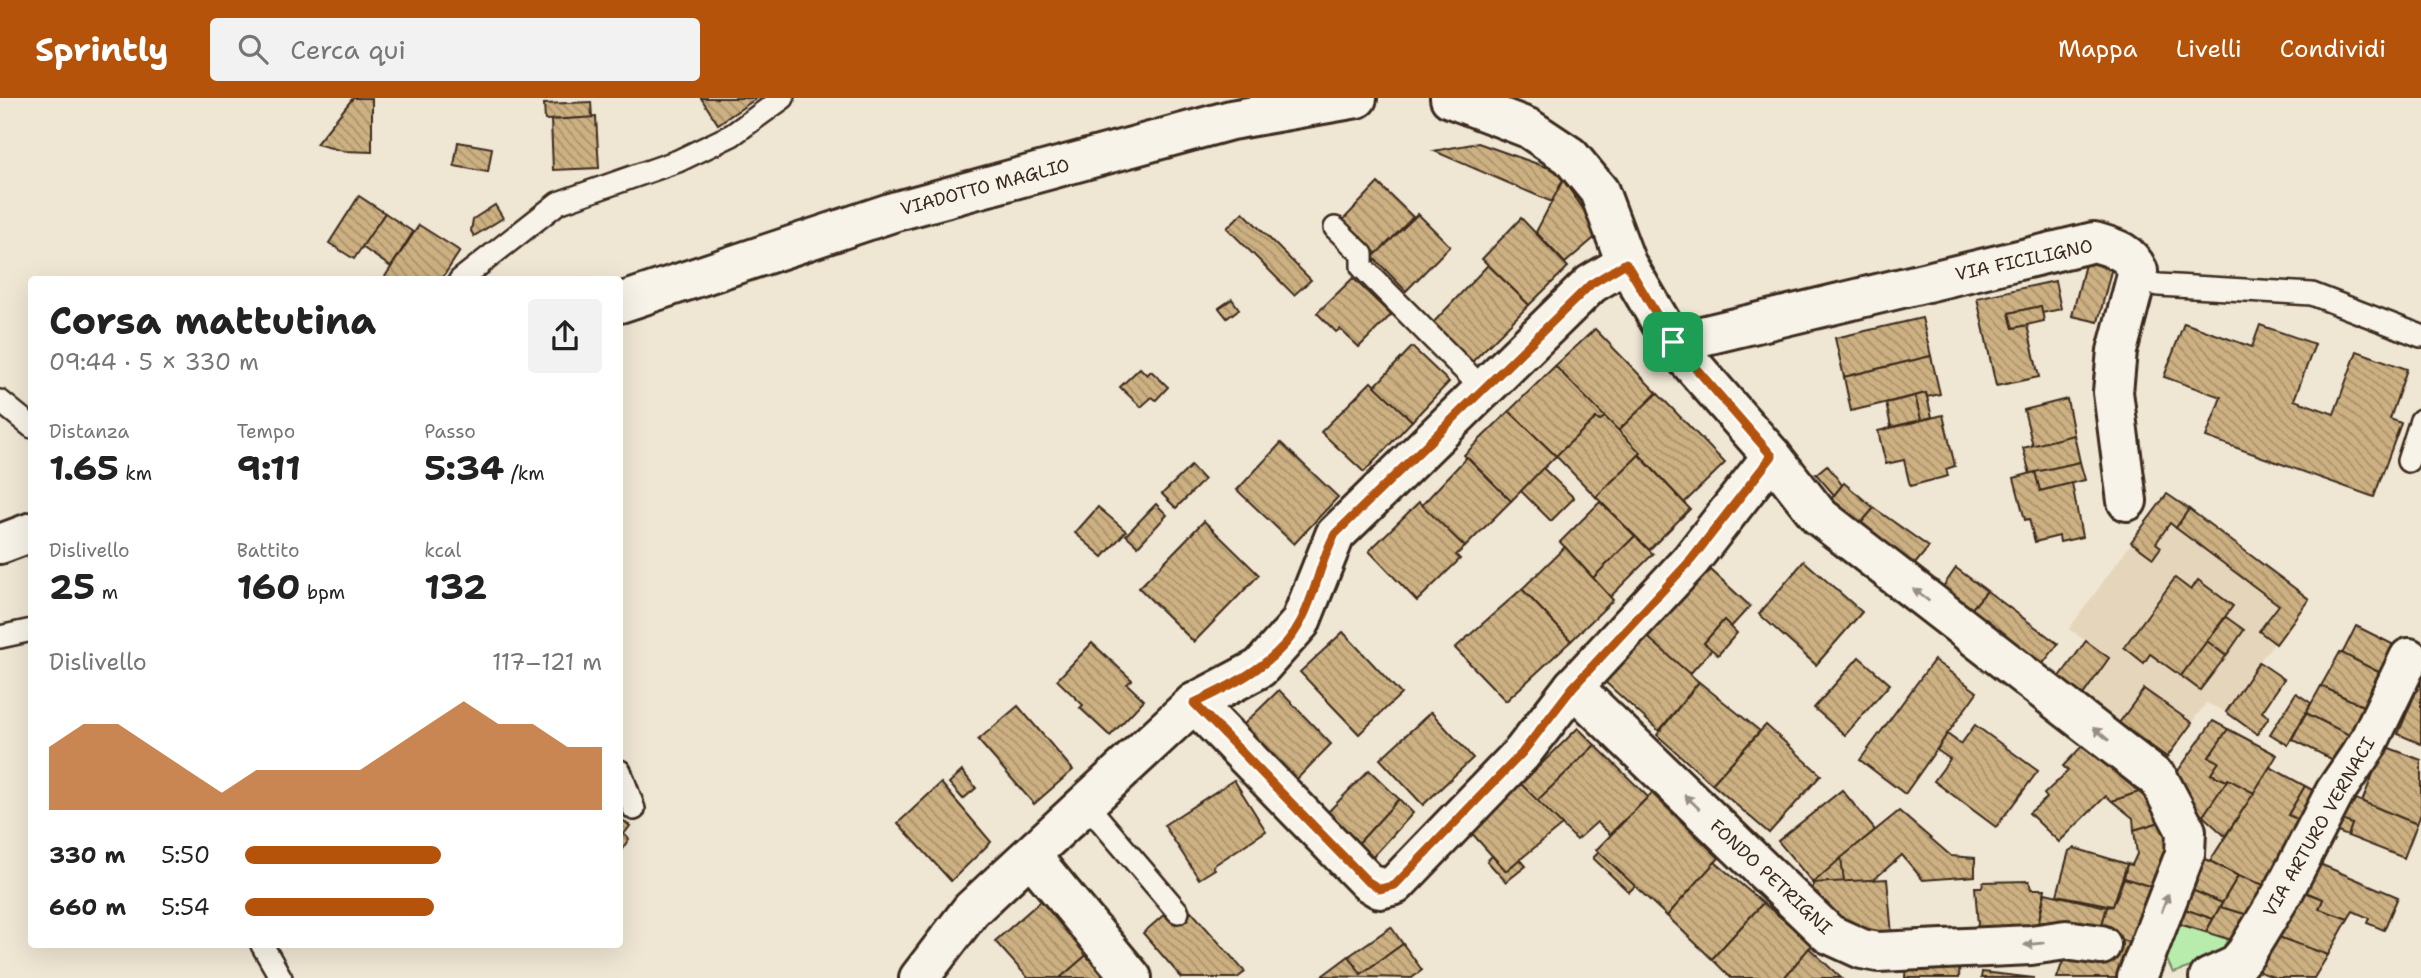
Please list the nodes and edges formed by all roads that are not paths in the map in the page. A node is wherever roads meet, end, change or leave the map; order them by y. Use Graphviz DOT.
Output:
graph roads {
  1 [pos="783,98"];
  2 [pos="1357,98"];
  3 [pos="1450,98"];
  4 [pos="1335,228"];
  5 [pos="1626,263"];
  6 [pos="465,276"];
  7 [pos="2137,281"];
  8 [pos="623,302"];
  9 [pos="2421,336"];
  10 [pos="1673,342"];
  11 [pos="1484,390"];
  12 [pos="0,401"];
  13 [pos="2421,420"];
  14 [pos="28,424"];
  15 [pos="1772,456"];
  16 [pos="2408,461"];
  17 [pos="2127,501"];
  18 [pos="28,534"];
  19 [pos="0,544"];
  20 [pos="28,631"];
  21 [pos="0,638"];
  22 [pos="2409,658"];
  23 [pos="1573,687"];
  24 [pos="1194,703"];
  25 [pos="623,779"];
  26 [pos="1087,805"];
  27 [pos="634,809"];
  28 [pos="1031,856"];
  29 [pos="1178,912"];
  30 [pos="264,948"];
  31 [pos="2136,963"];
  32 [pos="281,978"];
  33 [pos="919,978"];
  34 [pos="1132,978"];
  35 [pos="2209,978"];
  1 -- 6 [label="lane"];
  2 -- 8 [label="street, VIADOTTO MAGLIO"];
  3 -- 5 [label="street"];
  4 -- 11 [label="lane"];
  5 -- 10 [label="street"];
  5 -- 11 [label="street"];
  7 -- 9 [label="lane"];
  7 -- 10 [label="street, VIA FICILIGNO"];
  7 -- 17 [label="street"];
  10 -- 15 [label="street"];
  11 -- 24 [label="street"];
  12 -- 14 [label="lane"];
  13 -- 16 [label="lane"];
  15 -- 23 [label="street"];
  31 -- 15 [label="street, one-way"];
  18 -- 19 [label="street"];
  20 -- 21 [label="lane"];
  22 -- 35 [label="street, VIA ARTURO VERNACI"];
  23 -- 24 [label="street"];
  31 -- 23 [label="street, FONDO PETRIGNI, one-way"];
  24 -- 26 [label="street"];
  25 -- 27 [label="lane"];
  26 -- 28 [label="street"];
  26 -- 29 [label="lane"];
  28 -- 33 [label="street"];
  28 -- 34 [label="street"];
  30 -- 32 [label="lane"];
}
